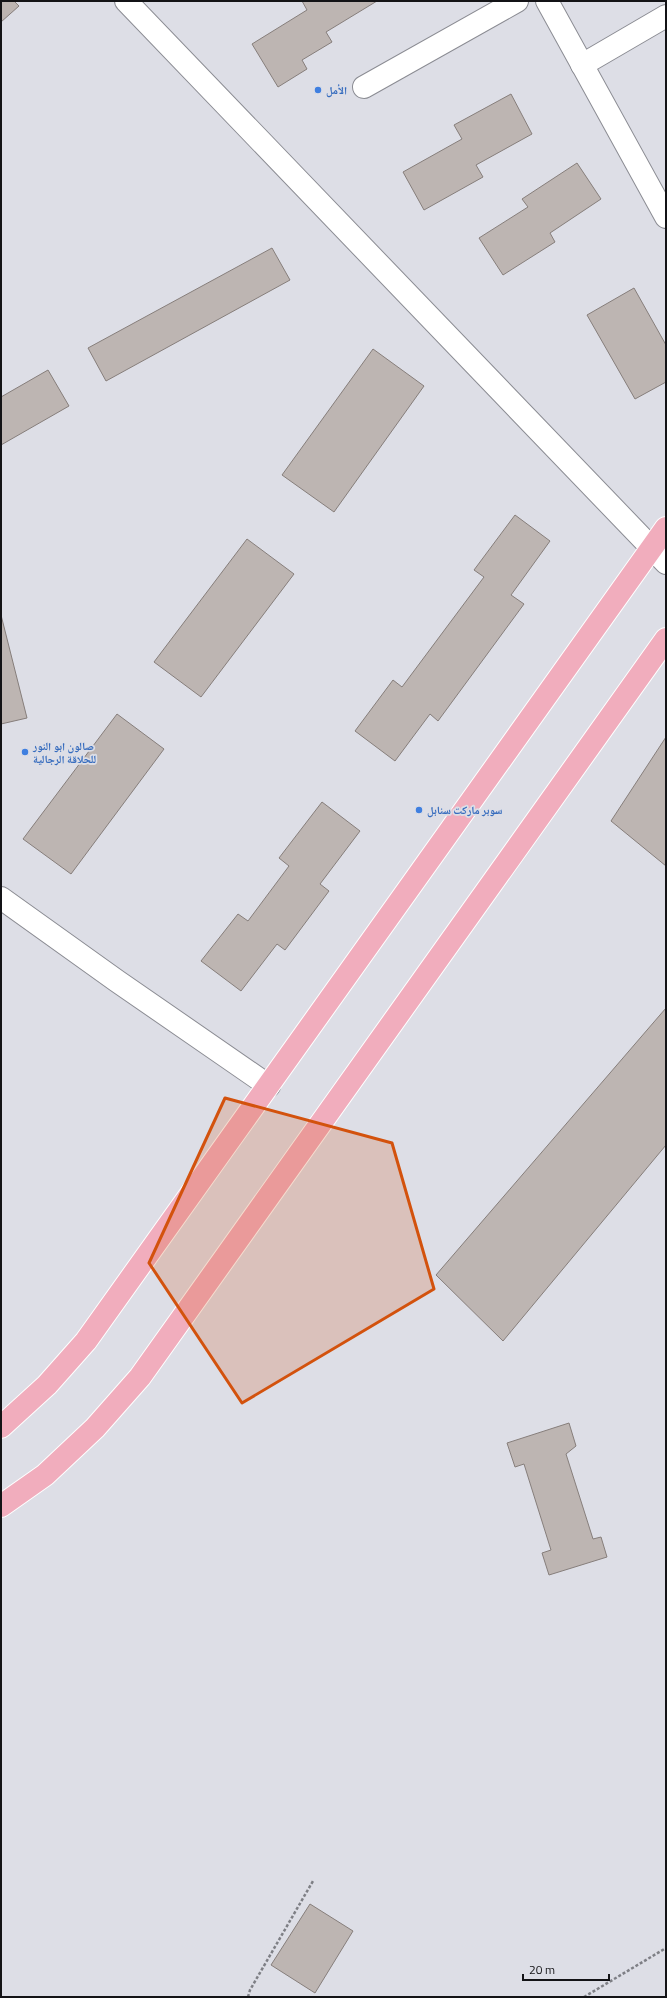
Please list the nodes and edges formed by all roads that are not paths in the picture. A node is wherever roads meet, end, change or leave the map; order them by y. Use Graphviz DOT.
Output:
graph roads {
  1 [pos="126,1"];
  2 [pos="517,1"];
  3 [pos="547,1"];
  4 [pos="666,16"];
  5 [pos="582,64"];
  6 [pos="364,87"];
  7 [pos="666,217"];
  8 [pos="666,528"];
  9 [pos="659,556"];
  10 [pos="666,639"];
  11 [pos="1,898"];
  12 [pos="269,1086"];
  13 [pos="1,1427"];
  14 [pos="1,1506"];
  1 -- 9 [label="street"];
  2 -- 6 [label="street"];
  3 -- 5 [label="street"];
  4 -- 5 [label="street"];
  5 -- 7 [label="street"];
  8 -- 9 [label="main road"];
  9 -- 12 [label="main road"];
  10 -- 14 [label="main road"];
  11 -- 12 [label="street"];
  12 -- 13 [label="main road"];
}
